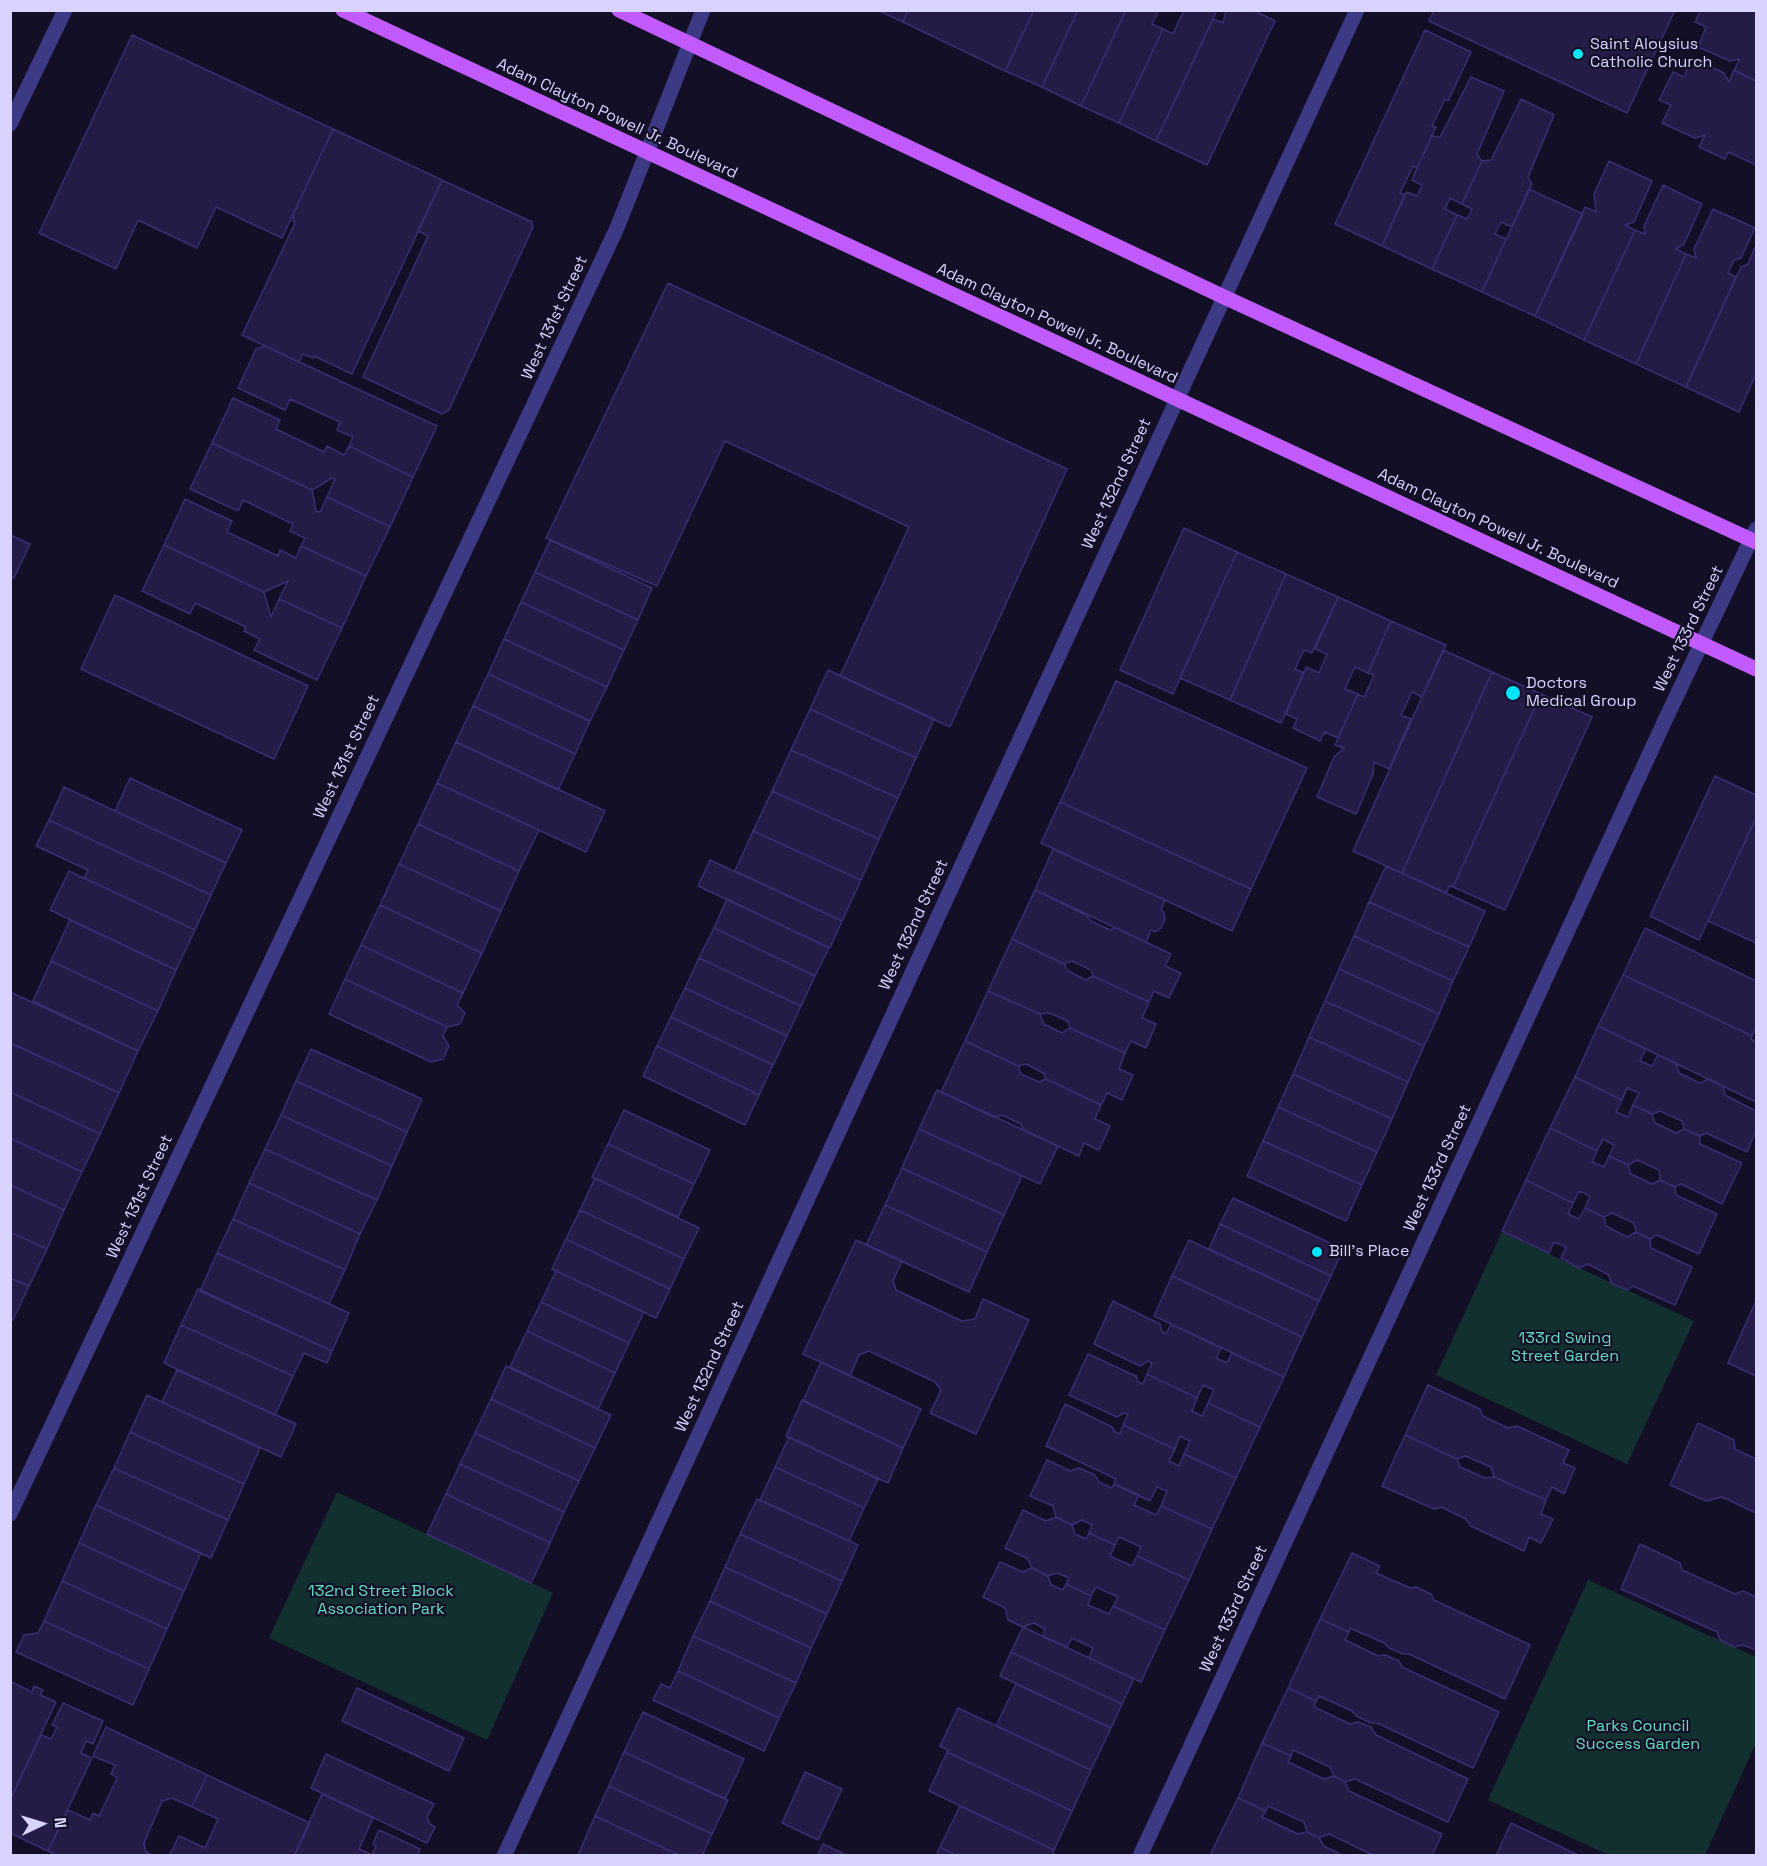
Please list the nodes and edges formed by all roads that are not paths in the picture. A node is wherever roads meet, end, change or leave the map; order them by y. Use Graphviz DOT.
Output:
graph roads {
  1 [pos="65,10"];
  2 [pos="343,10"];
  3 [pos="619,10"];
  4 [pos="703,10"];
  5 [pos="1357,10"];
  6 [pos="689,44"];
  7 [pos="10,124"];
  8 [pos="646,153"];
  9 [pos="1224,297"];
  10 [pos="1177,400"];
  11 [pos="1755,537"];
  12 [pos="1702,644"];
  13 [pos="1756,669"];
  14 [pos="10,1514"];
  15 [pos="504,1856"];
  16 [pos="1140,1856"];
  1 -- 7 [label="street"];
  2 -- 8 [label="main road, Adam Clayton Powell Jr. Boulevard"];
  3 -- 6 [label="main road"];
  4 -- 6 [label="street, West 131st Street"];
  5 -- 9 [label="street, West 132nd Street"];
  6 -- 8 [label="street, West 131st Street"];
  6 -- 9 [label="main road"];
  8 -- 10 [label="main road, Adam Clayton Powell Jr. Boulevard"];
  8 -- 14 [label="street, West 131st Street"];
  9 -- 10 [label="street, West 132nd Street"];
  9 -- 11 [label="main road"];
  10 -- 12 [label="main road, Adam Clayton Powell Jr. Boulevard"];
  10 -- 15 [label="street, West 132nd Street"];
  11 -- 12 [label="street, West 133rd Street"];
  12 -- 13 [label="main road, Adam Clayton Powell Jr. Boulevard"];
  12 -- 16 [label="street, West 133rd Street"];
}
